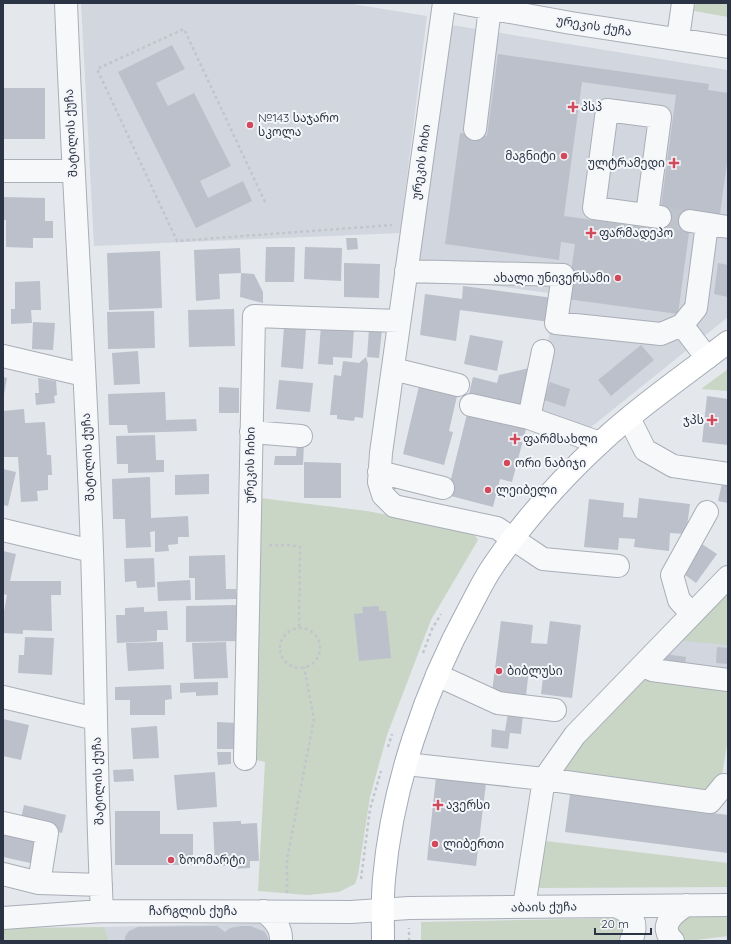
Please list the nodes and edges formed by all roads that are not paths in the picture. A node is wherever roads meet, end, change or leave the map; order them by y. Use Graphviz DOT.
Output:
graph roads {
  1 [pos="66,3"];
  2 [pos="444,3"];
  3 [pos="460,3"];
  4 [pos="683,3"];
  5 [pos="490,8"];
  6 [pos="678,38"];
  7 [pos="728,47"];
  8 [pos="475,129"];
  9 [pos="3,171"];
  10 [pos="73,171"];
  11 [pos="653,216"];
  12 [pos="708,224"];
  13 [pos="406,271"];
  14 [pos="399,321"];
  15 [pos="682,326"];
  16 [pos="728,342"];
  17 [pos="543,351"];
  18 [pos="3,356"];
  19 [pos="707,358"];
  20 [pos="393,369"];
  21 [pos="84,375"];
  22 [pos="458,385"];
  23 [pos="471,405"];
  24 [pos="529,418"];
  25 [pos="629,418"];
  26 [pos="251,432"];
  27 [pos="301,436"];
  28 [pos="600,443"];
  29 [pos="380,462"];
  30 [pos="728,474"];
  31 [pos="443,488"];
  32 [pos="707,512"];
  33 [pos="3,530"];
  34 [pos="513,538"];
  35 [pos="92,551"];
  36 [pos="618,566"];
  37 [pos="728,577"];
  38 [pos="692,614"];
  39 [pos="643,665"];
  40 [pos="437,675"];
  41 [pos="728,680"];
  42 [pos="3,697"];
  43 [pos="554,710"];
  44 [pos="96,719"];
  45 [pos="245,759"];
  46 [pos="406,764"];
  47 [pos="544,779"];
  48 [pos="728,786"];
  49 [pos="3,823"];
  50 [pos="3,874"];
  51 [pos="39,883"];
  52 [pos="101,885"];
  53 [pos="687,905"];
  54 [pos="728,905"];
  55 [pos="616,906"];
  56 [pos="524,907"];
  57 [pos="383,910"];
  58 [pos="102,911"];
  59 [pos="264,911"];
  60 [pos="3,918"];
  61 [pos="281,941"];
  62 [pos="383,941"];
  63 [pos="631,941"];
  64 [pos="673,941"];
  1 -- 10 [label="street, შატილის ქუჩა"];
  2 -- 13 [label="street, ურეკის ჩიხი"];
  3 -- 5 [label="street, ურეკის ქუჩა"];
  4 -- 6 [label="street"];
  5 -- 6 [label="street, ურეკის ქუჩა"];
  5 -- 8 [label="street"];
  6 -- 7 [label="street, ურეკის ქუჩა"];
  9 -- 10 [label="street"];
  10 -- 21 [label="street, შატილის ქუჩა"];
  11 -- 11 [label="street"];
  12 -- 15 [label="street"];
  13 -- 14 [label="street, ურეკის ჩიხი"];
  13 -- 15 [label="street"];
  14 -- 20 [label="street, ურეკის ჩიხი"];
  14 -- 26 [label="street, ურეკის ჩიხი"];
  15 -- 19 [label="street"];
  16 -- 19 [label="main road"];
  17 -- 24 [label="street"];
  18 -- 21 [label="street"];
  19 -- 25 [label="main road"];
  20 -- 22 [label="street"];
  20 -- 29 [label="street, ურეკის ჩიხი"];
  21 -- 35 [label="street, შატილის ქუჩა"];
  23 -- 24 [label="street"];
  24 -- 28 [label="street"];
  25 -- 28 [label="main road"];
  25 -- 30 [label="street"];
  26 -- 27 [label="street"];
  26 -- 45 [label="street, ურეკის ჩიხი"];
  28 -- 34 [label="main road"];
  29 -- 31 [label="street"];
  29 -- 34 [label="street, ურეკის ჩიხი"];
  32 -- 38 [label="street"];
  33 -- 35 [label="street"];
  34 -- 36 [label="street, ურეკის ჩიხი"];
  34 -- 40 [label="main road"];
  35 -- 44 [label="street, შატილის ქუჩა"];
  37 -- 38 [label="street"];
  38 -- 39 [label="street"];
  39 -- 41 [label="street"];
  39 -- 47 [label="street"];
  40 -- 43 [label="street"];
  40 -- 46 [label="main road"];
  42 -- 44 [label="street"];
  44 -- 52 [label="street, შატილის ქუჩა"];
  46 -- 47 [label="street"];
  46 -- 57 [label="main road"];
  47 -- 48 [label="street"];
  47 -- 56 [label="street"];
  49 -- 51 [label="street"];
  50 -- 51 [label="street"];
  51 -- 52 [label="street"];
  52 -- 58 [label="street, შატილის ქუჩა"];
  53 -- 54 [label="street, აბაის ქუჩა"];
  53 -- 55 [label="street, აბაის ქუჩა"];
  53 -- 64 [label="street"];
  55 -- 56 [label="street, აბაის ქუჩა"];
  55 -- 63 [label="street"];
  56 -- 57 [label="street, აბაის ქუჩა"];
  57 -- 59 [label="street, ჩარგლის ქუჩა"];
  57 -- 62 [label="main road"];
  58 -- 59 [label="street, ჩარგლის ქუჩა"];
  58 -- 60 [label="street, ჩარგლის ქუჩა"];
  59 -- 61 [label="street"];
}
